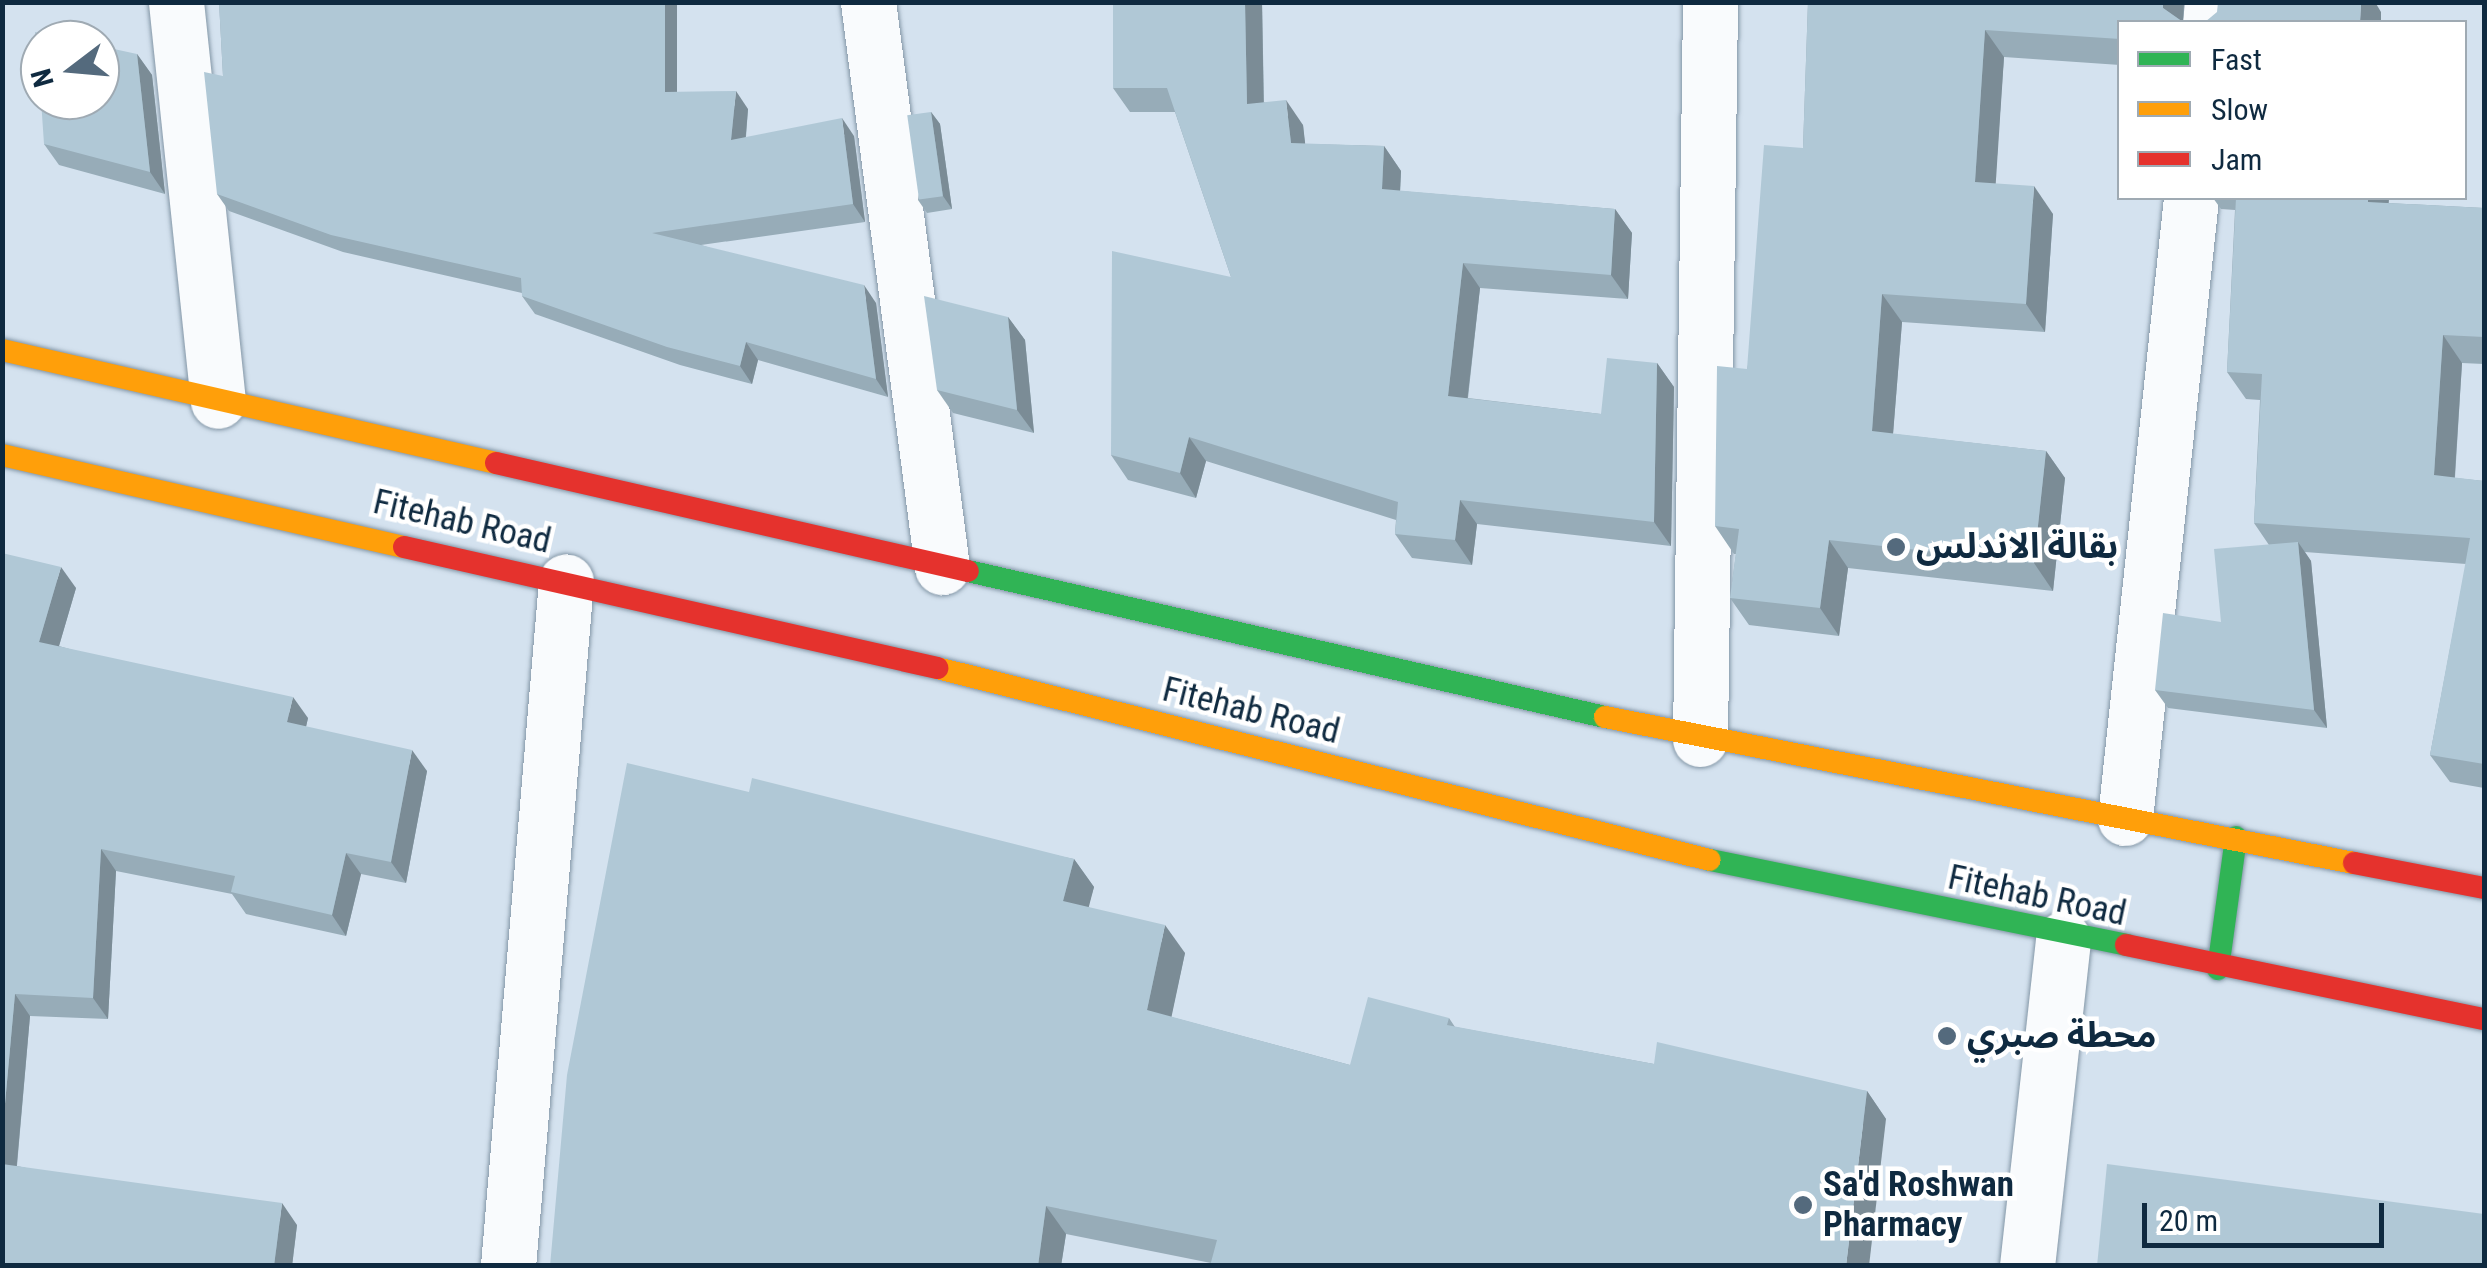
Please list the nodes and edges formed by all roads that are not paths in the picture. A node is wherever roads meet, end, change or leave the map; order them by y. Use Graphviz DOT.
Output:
graph roads {
  1 [pos="176,2"];
  2 [pos="868,2"];
  3 [pos="1710,2"];
  4 [pos="2191,200"];
  5 [pos="2,350"];
  6 [pos="218,401"];
  7 [pos="2,455"];
  8 [pos="942,567"];
  9 [pos="566,581"];
  10 [pos="1700,739"];
  11 [pos="2125,818"];
  12 [pos="2236,837"];
  13 [pos="2484,888"];
  14 [pos="2062,939"];
  15 [pos="2218,968"];
  16 [pos="2484,1019"];
  17 [pos="508,1266"];
  18 [pos="2027,1266"];
  1 -- 6 [label="street"];
  2 -- 8 [label="street"];
  3 -- 10 [label="street"];
  4 -- 11 [label="street"];
  5 -- 6 [label="main road, Fitehab Road"];
  6 -- 8 [label="main road, Fitehab Road"];
  7 -- 9 [label="main road, Fitehab Road"];
  8 -- 10 [label="main road, Fitehab Road"];
  9 -- 14 [label="main road, Fitehab Road"];
  9 -- 17 [label="street"];
  10 -- 11 [label="main road, Fitehab Road"];
  11 -- 12 [label="main road, Fitehab Road"];
  12 -- 13 [label="main road, Fitehab Road"];
  12 -- 15 [label="main road"];
  14 -- 15 [label="main road, Fitehab Road"];
  14 -- 18 [label="street"];
  15 -- 16 [label="main road, Fitehab Road"];
}
